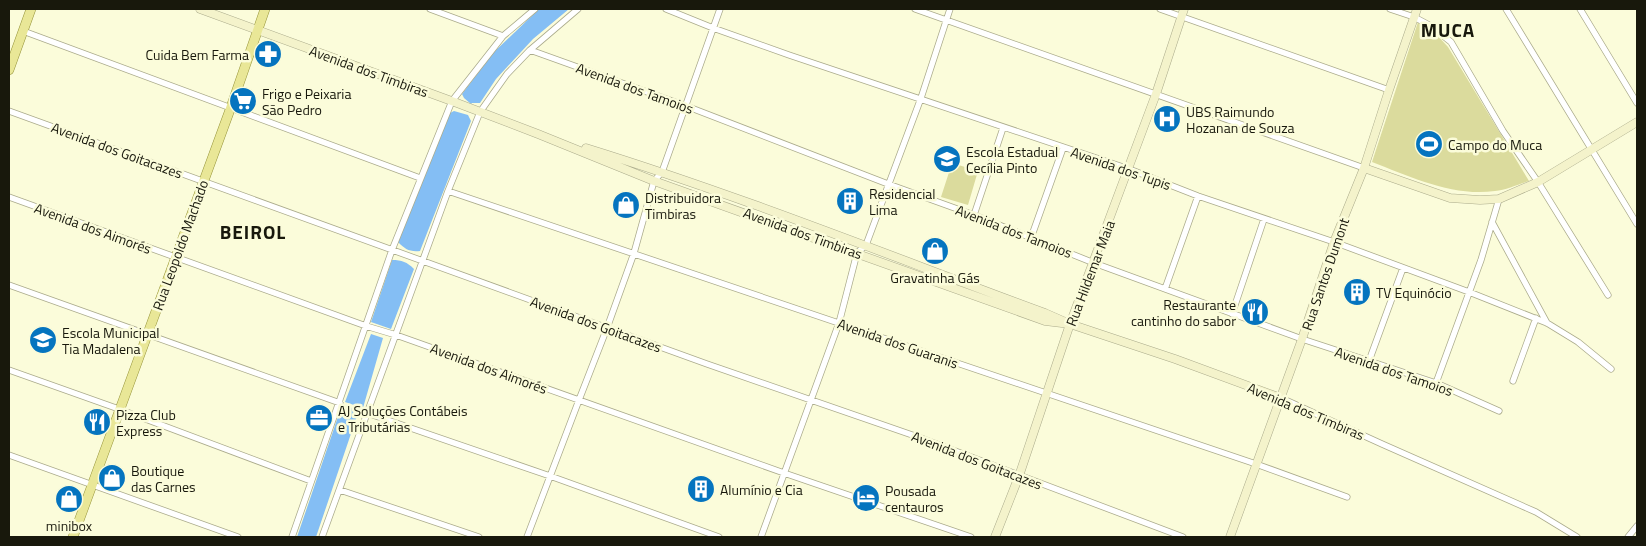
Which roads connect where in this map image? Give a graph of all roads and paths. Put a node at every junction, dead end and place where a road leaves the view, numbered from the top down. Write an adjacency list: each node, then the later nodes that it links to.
1 (31, 9): 21 (main road)
2 (200, 9): 20 (street, Avenida dos Timbiras)
3 (265, 9): 20 (main road, Rua Leopoldo Machado)
4 (430, 9): 22 (street)
5 (535, 9): 22 (street)
6 (578, 9): 23 (street)
7 (666, 9): 19 (street, Avenida dos Tupis)
8 (720, 9): 19 (street)
9 (915, 9): 18 (street)
10 (950, 9): 18 (street)
11 (1160, 9): 16 (street)
12 (1390, 9): 17 (street)
13 (1417, 9): 17 (street, Rua Santos Dumont)
14 (1506, 9): 39 (street)
15 (1580, 9): 30 (street)
16 (1183, 12): 26 (street); 27 (street, Rua Hildemar Maia)
17 (1414, 17): 26 (street, Rua Santos Dumont); 46 (street)
18 (946, 19): 27 (street); 28 (street)
19 (713, 28): 28 (street, Avenida dos Tupis); 31 (street)
20 (257, 30): 29 (street, Avenida dos Timbiras); 32 (main road, Rua Leopoldo Machado)
21 (23, 31): 24 (main road); 32 (street)
22 (503, 36): 29 (street)
23 (530, 50): 31 (street, Avenida dos Tamoios); 34 (street)
24 (12, 51): 25 (main road)
25 (9, 70)
26 (1389, 90): 40 (street, Rua Santos Dumont)
27 (1156, 94): 40 (street); 41 (street, Rua Hildemar Maia)
28 (921, 98): 36 (street, Avenida dos Tupis); 47 (street)
29 (454, 102): 34 (street, Avenida dos Timbiras); 43 (street)
30 (1637, 103)
31 (686, 106): 42 (street); 47 (street, Avenida dos Tamoios)
32 (231, 107): 43 (street); 45 (main road, Rua Leopoldo Machado)
33 (9, 111): 45 (street, Avenida dos Goitacazes)
34 (478, 111): 37 (street, Avenida dos Timbiras); 48 (street)
35 (1637, 122): 39 (street)
36 (1003, 128): 38 (street, Avenida dos Tupis); 52 (street)
37 (538, 134): 42 (street, Avenida dos Timbiras); 44 (street, Avenida dos Timbiras)
38 (1063, 148): 41 (street, Avenida dos Tupis); 56 (street)
39 (1593, 150): 46 (street); 55 (street)
40 (1364, 168): 51 (street); 57 (street, Rua Santos Dumont)
41 (1129, 169): 49 (street, Avenida dos Tupis); 64 (street, Rua Hildemar Maia)
42 (662, 172): 44 (street); 58 (street, Avenida dos Timbiras)
43 (420, 178): 59 (street)
44 (654, 181): 60 (street); 61 (street, Avenida dos Timbiras)
45 (203, 182): 59 (street, Avenida dos Goitacazes); 62 (main road, Rua Leopoldo Machado)
46 (1538, 182): 51 (street); 69 (street)
47 (888, 184): 52 (street, Avenida dos Tamoios); 58 (street)
48 (448, 191): 60 (street, Avenida dos Guaranis); 63 (street)
49 (1198, 196): 53 (street, Avenida dos Tupis); 67 (street)
50 (9, 197): 62 (street, Avenida dos Aimorés)
51 (1499, 198): 54 (street)
52 (974, 215): 56 (street, Avenida dos Tamoios)
53 (1264, 218): 57 (street, Avenida dos Tupis); 70 (street)
54 (1492, 222): 68 (street); 73 (street)
55 (1637, 224)
56 (1031, 238): 64 (street, Avenida dos Tamoios)
57 (1334, 242): 65 (street, Avenida dos Tupis); 79 (street, Rua Santos Dumont)
58 (866, 245): 61 (street); 74 (street, Avenida dos Timbiras)
59 (394, 251): 63 (street, Avenida dos Goitacazes); 75 (street)
60 (634, 253): 72 (street, Avenida dos Guaranis); 76 (street)
61 (857, 253): 72 (street); 74 (street, Avenida dos Timbiras)
62 (176, 258): 75 (street, Avenida dos Aimorés); 78 (main road, Rua Leopoldo Machado)
63 (422, 261): 76 (street, Avenida dos Goitacazes); 77 (street)
64 (1094, 263): 67 (street, Avenida dos Tamoios); 74 (street, Rua Hildemar Maia)
65 (1403, 268): 68 (street, Avenida dos Tupis); 80 (street)
66 (9, 285): 78 (street)
67 (1165, 289): 70 (street, Avenida dos Tamoios)
68 (1469, 292): 71 (street, Avenida dos Tupis); 84 (street)
69 (1608, 296)
70 (1232, 314): 79 (street, Avenida dos Tamoios)
71 (1536, 318): 73 (street, Avenida dos Tupis); 83 (street)
72 (838, 323): 85 (street, Avenida dos Guaranis); 87 (street)
73 (1547, 323): 81 (street, Avenida dos Tupis)
74 (1070, 324): 85 (street, Rua Hildemar Maia); 86 (street, Avenida dos Timbiras)
75 (369, 327): 77 (street, Avenida dos Aimorés); 89 (street)
76 (608, 328): 87 (street, Avenida dos Goitacazes); 88 (street)
77 (395, 334): 88 (street, Avenida dos Aimorés); 92 (street)
78 (148, 336): 89 (street); 90 (main road, Rua Leopoldo Machado)
79 (1302, 339): 80 (street, Avenida dos Tamoios); 86 (street, Rua Santos Dumont)
80 (1369, 361): 84 (street, Avenida dos Tamoios)
81 (1611, 369)
82 (9, 370): 90 (street)
83 (1513, 381)
84 (1436, 383): 91 (street, Avenida dos Tamoios)
85 (1046, 394): 94 (street, Avenida dos Guaranis); 97 (street, Rua Hildemar Maia)
86 (1281, 398): 94 (street, Rua Santos Dumont); 115 (street, Avenida dos Timbiras)
87 (810, 399): 95 (street); 97 (street, Avenida dos Goitacazes)
88 (579, 400): 95 (street, Avenida dos Aimorés); 96 (street)
89 (340, 403): 98 (street)
90 (120, 410): 98 (street); 99 (main road, Rua Leopoldo Machado)
91 (1499, 411)
92 (367, 413): 96 (street); 100 (street)
93 (9, 455): 99 (street)
94 (1256, 464): 101 (street, Avenida dos Guaranis); 114 (street, Rua Santos Dumont)
95 (784, 474): 110 (street); 111 (street, Avenida dos Aimorés)
96 (550, 476): 108 (street); 109 (street)
97 (1019, 476): 112 (street, Rua Hildemar Maia); 113 (street, Avenida dos Goitacazes)
98 (312, 481): 105 (street)
99 (92, 485): 103 (main road, Rua Leopoldo Machado); 104 (street)
100 (340, 490): 106 (street); 107 (street)
101 (1348, 497)
102 (1637, 526): 116 (street)
103 (73, 537)
104 (238, 537)
105 (292, 537)
106 (322, 537)
107 (479, 537)
108 (528, 537)
109 (718, 537)
110 (761, 537)
111 (971, 537)
112 (995, 537)
113 (1183, 537)
114 (1230, 537)
115 (1578, 537)
116 (1628, 537)

